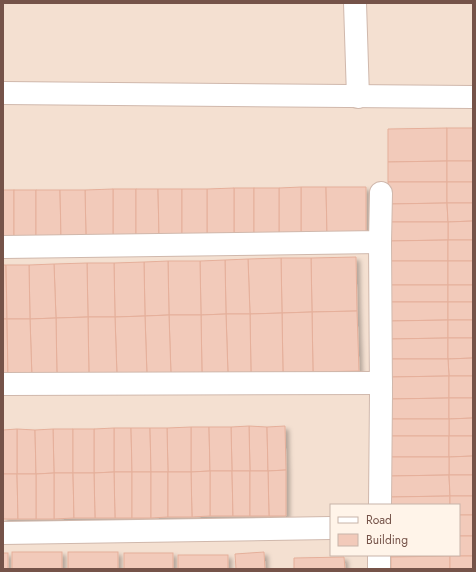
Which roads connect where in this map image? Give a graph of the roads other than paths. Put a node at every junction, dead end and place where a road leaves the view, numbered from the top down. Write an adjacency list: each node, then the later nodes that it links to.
1 (355, 3): 3 (street)
2 (3, 93): 3 (street)
3 (358, 97): 4 (street)
4 (473, 97)
5 (381, 193): 6 (street)
6 (380, 242): 7 (street); 8 (street)
7 (3, 247)
8 (381, 383): 9 (street); 10 (street)
9 (3, 384)
10 (380, 504)
11 (330, 528): 12 (street)
12 (3, 533)
13 (379, 556): 14 (street)
14 (379, 569)

